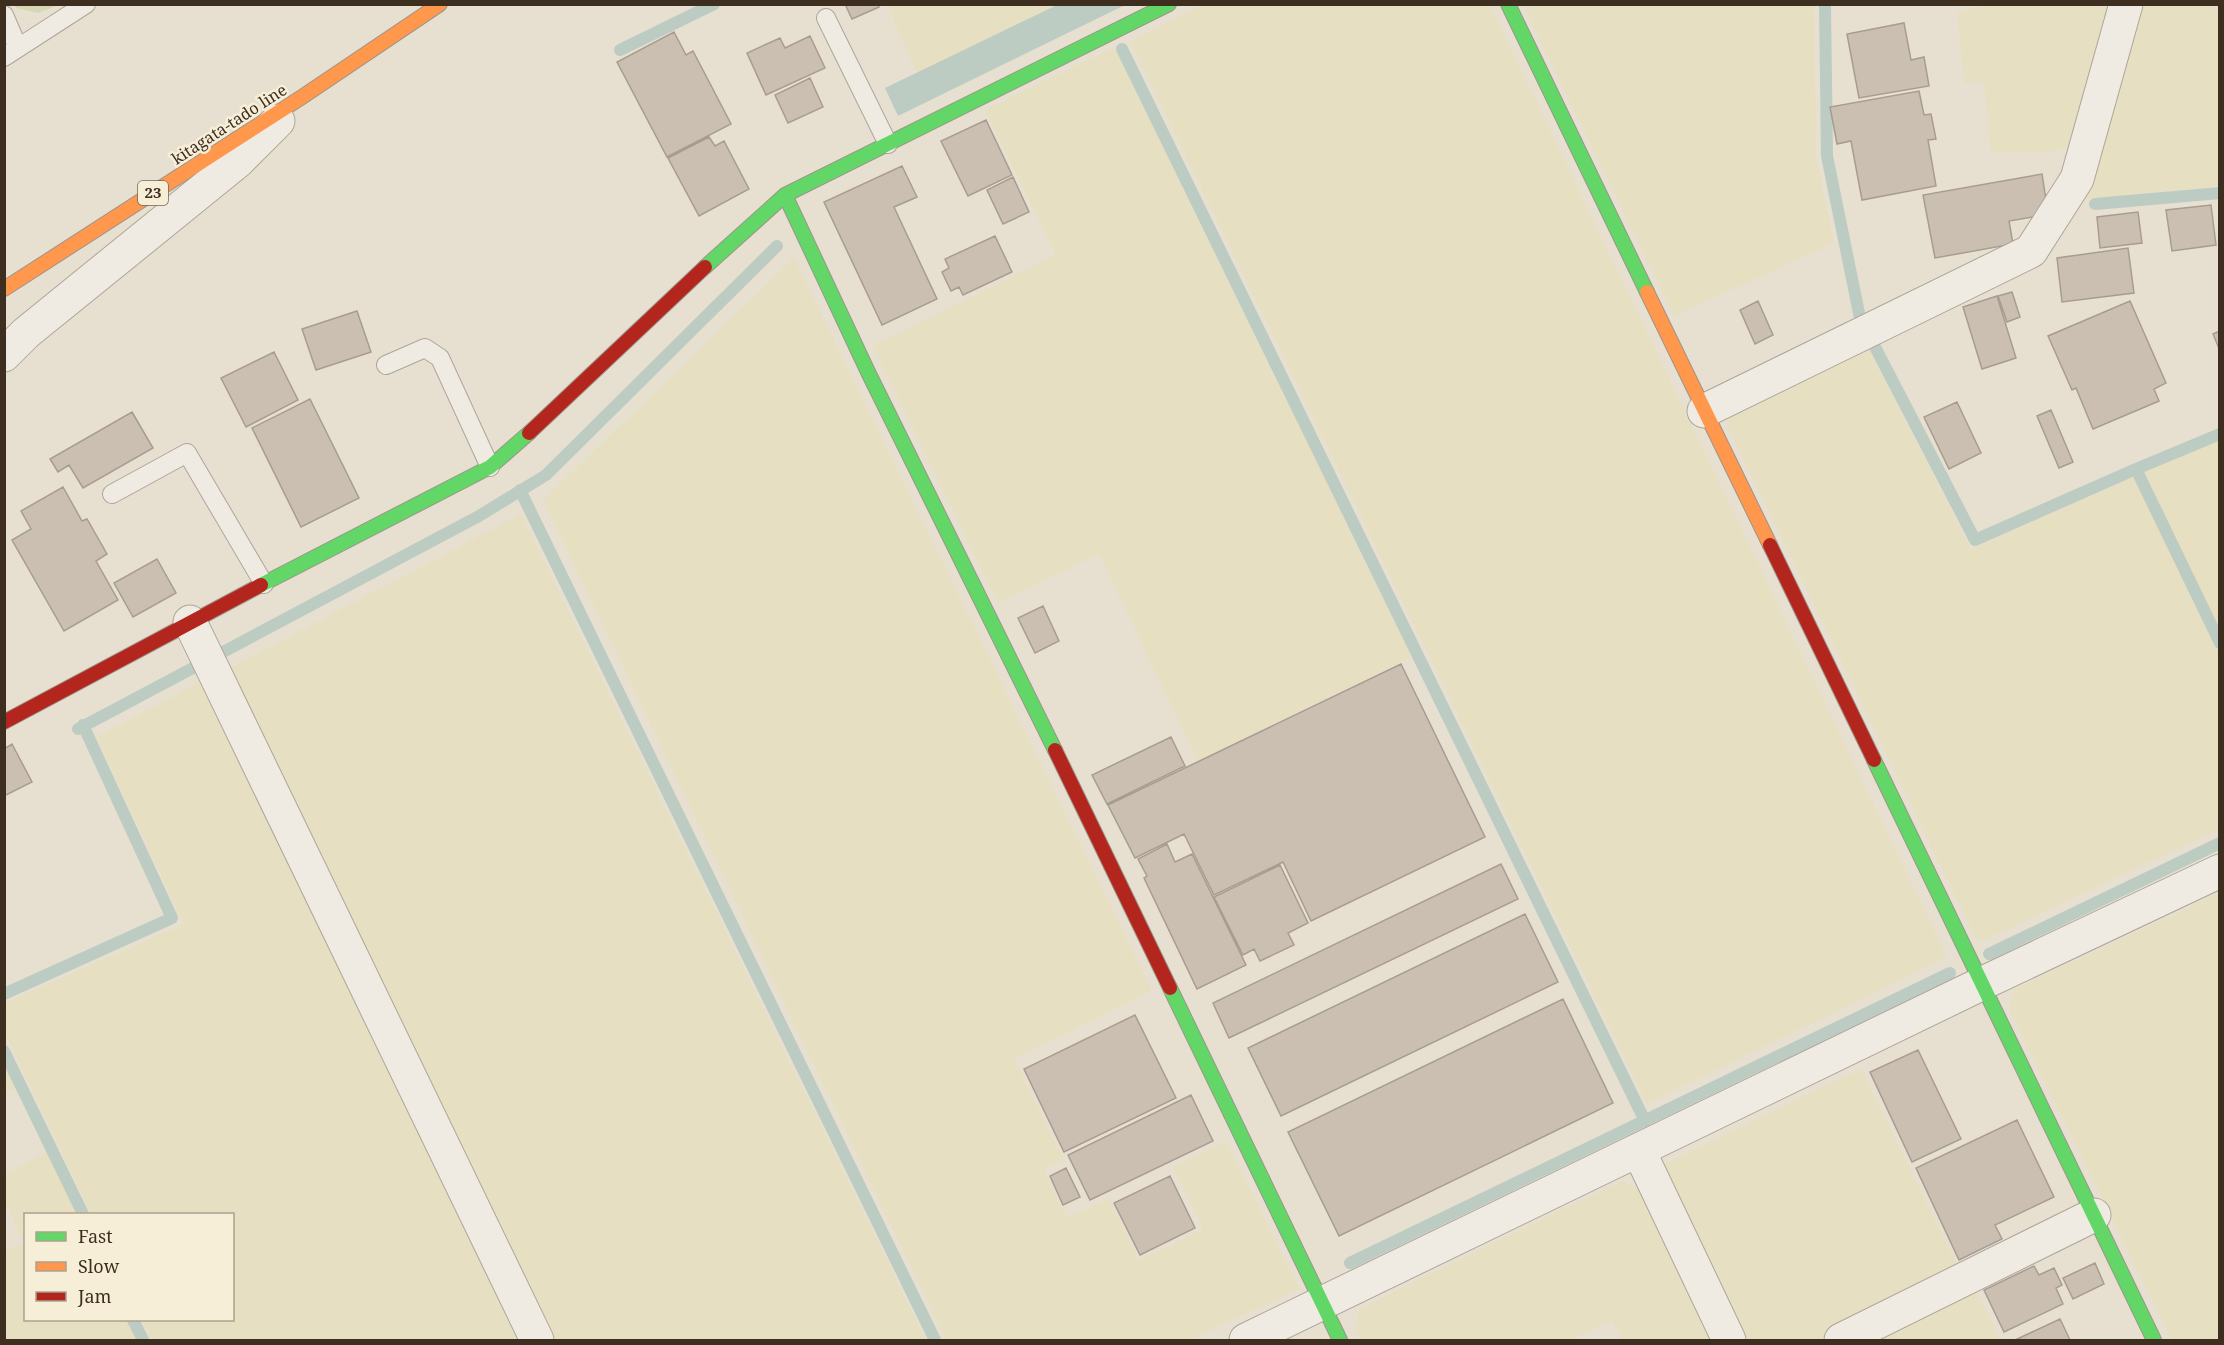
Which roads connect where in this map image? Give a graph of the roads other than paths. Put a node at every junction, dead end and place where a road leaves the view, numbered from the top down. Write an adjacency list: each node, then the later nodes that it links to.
1 (86, 4): 8 (lane)
2 (440, 4): 9 (street, kitagata-tado line / 23)
3 (1169, 4): 10 (street)
4 (1508, 4): 15 (street)
5 (2126, 4): 15 (street)
6 (4, 15): 8 (lane)
7 (826, 18): 10 (lane)
8 (11, 52)
9 (302, 97): 12 (street, kitagata-tado line / 23); 13 (street)
10 (888, 144): 11 (street)
11 (785, 195): 16 (street); 25 (street)
12 (4, 289)
13 (4, 356)
14 (386, 365): 16 (lane)
15 (1704, 411): 22 (street)
16 (490, 467): 18 (street)
17 (112, 494): 18 (lane)
18 (264, 584): 19 (street)
19 (195, 631): 20 (street); 26 (street)
20 (4, 722)
21 (2220, 871): 22 (street)
22 (1983, 982): 23 (street); 24 (street)
23 (1639, 1151): 25 (street); 29 (street)
24 (2094, 1215): 30 (street); 31 (street)
25 (1322, 1303): 27 (street); 28 (street)
26 (537, 1341)
27 (1246, 1341)
28 (1340, 1341)
29 (1729, 1341)
30 (1841, 1341)
31 (2154, 1341)

